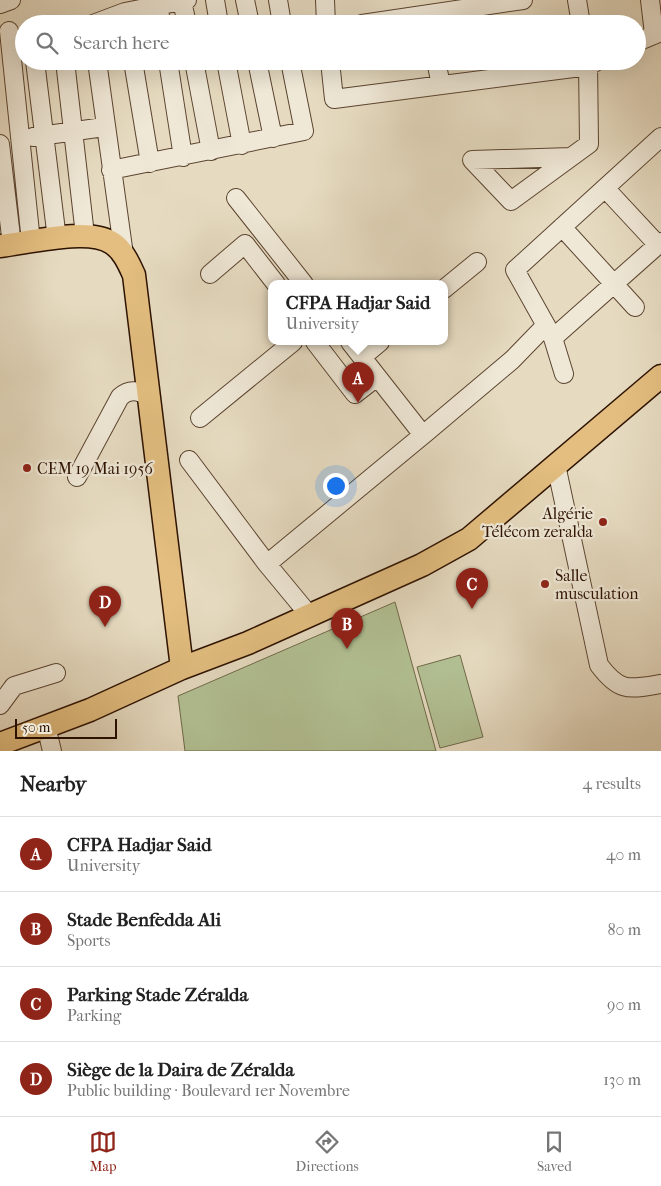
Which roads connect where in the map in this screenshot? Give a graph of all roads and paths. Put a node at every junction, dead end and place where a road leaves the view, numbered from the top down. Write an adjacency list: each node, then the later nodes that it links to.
1 (11, 0): 11 (street)
2 (185, 0): 10 (street); 14 (street)
3 (215, 0): 15 (street)
4 (245, 0): 16 (street)
5 (278, 0): 17 (street)
6 (325, 0): 18 (street)
7 (523, 0): 12 (street)
8 (577, 0): 19 (street)
9 (650, 0): 21 (street)
10 (158, 3): 13 (street)
11 (0, 4)
12 (427, 13)
13 (132, 15)
14 (186, 15)
15 (218, 15)
16 (248, 15)
17 (280, 15)
18 (326, 15)
19 (580, 15)
20 (11, 31): 42 (street)
21 (658, 33): 22 (street)
22 (646, 38)
23 (36, 70): 39 (street)
24 (66, 70): 38 (street)
25 (97, 70): 37 (street)
26 (134, 70): 48 (street)
27 (169, 70): 46 (street)
28 (196, 70): 45 (street)
29 (228, 70): 44 (street)
30 (259, 70): 41 (street)
31 (292, 70): 41 (street)
32 (331, 70): 36 (street)
33 (438, 70): 36 (street)
34 (543, 70): 36 (street)
35 (591, 70): 47 (street)
36 (441, 85)
37 (104, 127): 38 (street); 49 (street)
38 (73, 132): 39 (street); 53 (street)
39 (44, 135): 42 (street); 54 (street)
40 (661, 137): 50 (street)
41 (273, 138): 44 (street)
42 (20, 140): 56 (street)
43 (0, 144): 56 (street)
44 (242, 144): 45 (street)
45 (211, 151): 46 (street)
46 (183, 157): 48 (street)
47 (571, 157): 47 (street)
48 (150, 163): 49 (street)
49 (111, 170): 57 (street)
50 (605, 188): 52 (street); 55 (street)
51 (236, 198): 61 (street)
52 (562, 227): 62 (street); 65 (street)
53 (85, 235): 54 (main road); 57 (main road)
54 (57, 239): 56 (main road)
55 (659, 243): 62 (street)
56 (14, 244)
57 (124, 255): 74 (main road)
58 (477, 262): 63 (street)
59 (210, 274): 60 (street)
60 (273, 280)
61 (295, 280)
62 (614, 285): 64 (street); 65 (street)
63 (448, 286)
64 (635, 307)
65 (550, 332): 71 (street); 76 (street)
66 (288, 345): 75 (street)
67 (317, 345): 73 (street)
68 (352, 345): 70 (street)
69 (376, 345): 70 (street)
70 (362, 357): 73 (street)
71 (564, 374)
72 (661, 376): 78 (main road)
73 (377, 377): 76 (street)
74 (149, 396): 79 (street); 82 (main road)
75 (200, 418)
76 (423, 435): 80 (street)
77 (189, 460): 80 (street)
78 (556, 464): 81 (main road); 84 (street)
79 (77, 477)
80 (267, 564): 81 (street)
81 (310, 616): 82 (main road)
82 (182, 668): 86 (main road)
83 (56, 673): 85 (street)
84 (661, 684)
85 (0, 705)
86 (46, 726): 87 (main road); 88 (street)
87 (0, 744)
88 (52, 751)

